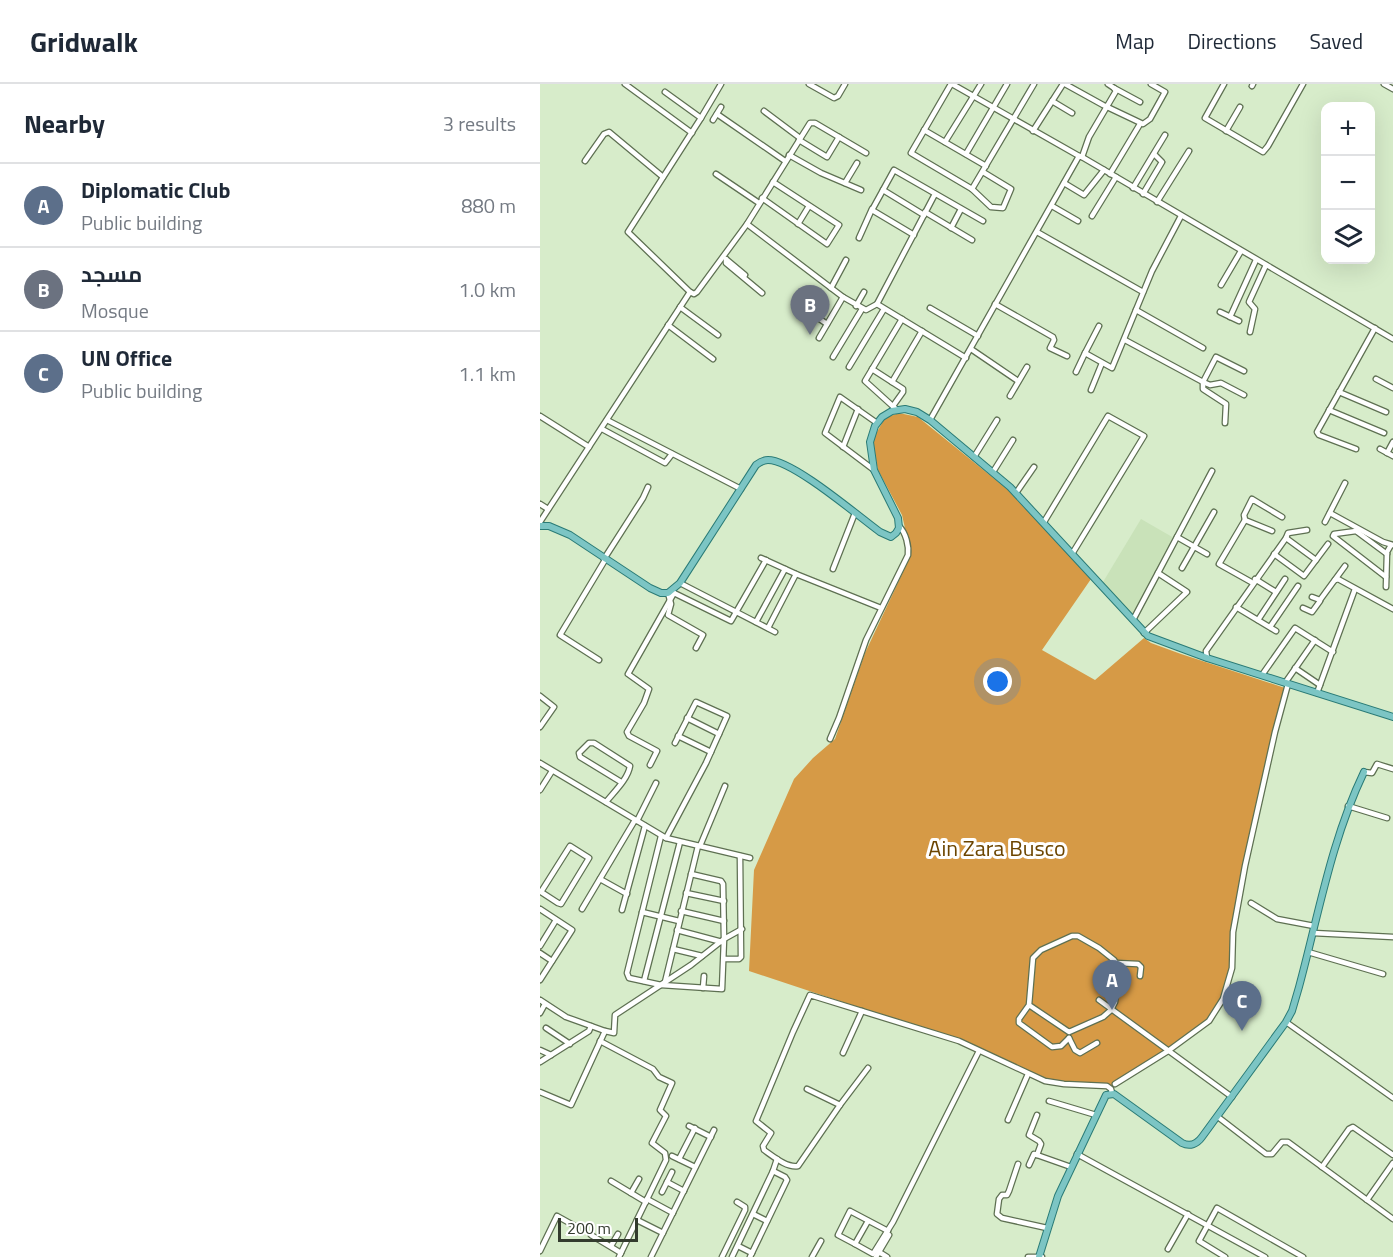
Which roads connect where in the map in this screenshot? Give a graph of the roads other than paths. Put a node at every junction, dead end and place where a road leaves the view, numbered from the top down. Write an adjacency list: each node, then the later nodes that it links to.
1 (625, 84): 35 (street)
2 (721, 84): 28 (street)
3 (809, 84): 4 (street)
4 (845, 84)
5 (952, 84): 18 (street); 32 (street)
6 (981, 84): 18 (street)
7 (1007, 84): 24 (street)
8 (1034, 84): 29 (street)
9 (1064, 84): 19 (street); 22 (street)
10 (1108, 84): 15 (street)
11 (1152, 84): 31 (street)
12 (1224, 84): 34 (street)
13 (1304, 84): 34 (street)
14 (1384, 84): 16 (street)
15 (1114, 88): 20 (street); 22 (street)
16 (1393, 89)
17 (665, 92): 28 (street)
18 (973, 96): 24 (street); 39 (street)
19 (1052, 101): 26 (street); 33 (street)
20 (1140, 102)
21 (721, 107): 27 (street)
22 (1107, 107): 31 (street); 45 (street)
23 (1240, 107): 34 (street)
24 (993, 108): 29 (street); 42 (street)
25 (764, 111): 38 (street)
26 (1071, 113)
27 (717, 114): 30 (street); 47 (street)
28 (701, 118): 35 (street)
29 (1012, 119): 33 (street); 49 (street)
30 (712, 120)
31 (1140, 124): 52 (street)
32 (924, 130): 39 (street); 59 (street)
33 (1034, 131): 45 (street)
34 (1226, 131)
35 (692, 133): 53 (street)
36 (1166, 135): 43 (street)
37 (839, 137): 38 (street); 38 (street); 41 (street)
38 (799, 139): 44 (street)
39 (945, 142): 42 (street)
40 (1189, 151): 65 (street)
41 (866, 153)
42 (966, 154): 49 (street)
43 (1154, 154): 58 (street); 63 (street)
44 (789, 155): 47 (street); 56 (street)
45 (1080, 156): 50 (street); 57 (street)
46 (585, 161): 53 (street)
47 (785, 161): 55 (street)
48 (857, 163): 56 (street)
49 (984, 169): 59 (street); 59 (street)
50 (1104, 170): 52 (street); 57 (street)
51 (716, 174): 64 (street)
52 (1110, 174): 54 (street)
53 (663, 177): 92 (street)
54 (1116, 177): 58 (street); 71 (street)
55 (772, 182): 64 (street); 66 (street)
56 (844, 183): 60 (street)
57 (1064, 183): 67 (street)
58 (1133, 188): 63 (street)
59 (972, 189)
60 (861, 190)
61 (883, 190): 62 (street); 68 (street); 70 (street)
62 (935, 194): 69 (street); 70 (street)
63 (1143, 194): 65 (street)
64 (761, 200): 75 (street); 76 (street)
65 (1157, 202): 72 (street)
66 (809, 206): 76 (street); 76 (street)
67 (1052, 206): 74 (street); 78 (street)
68 (872, 209): 79 (street); 81 (street)
69 (961, 209): 73 (street); 77 (street)
70 (925, 214): 77 (street); 79 (street)
71 (1092, 216)
72 (1181, 216): 83 (street); 94 (street)
73 (983, 221)
74 (1077, 221)
75 (747, 224): 85 (street); 91 (street)
76 (798, 224)
77 (951, 228): 82 (street)
78 (1037, 232): 94 (street); 98 (street)
79 (914, 235): 97 (street)
80 (1232, 237): 83 (street)
81 (859, 238)
82 (972, 240)
83 (1228, 244): 84 (street)
84 (1241, 251): 87 (street); 90 (street)
85 (724, 258): 89 (street); 92 (street); 95 (street)
86 (846, 260): 91 (street)
87 (1256, 260): 88 (street); 107 (street)
88 (1266, 265): 113 (street); 115 (street)
89 (746, 275)
90 (1221, 285)
91 (831, 288): 96 (street)
92 (690, 292): 100 (street)
93 (864, 292): 99 (street)
94 (1143, 292): 104 (street)
95 (762, 293)
96 (843, 297): 99 (street); 110 (street)
97 (877, 304): 102 (street); 103 (street)
98 (995, 304): 117 (street); 124 (street)
99 (856, 306): 102 (street)
100 (680, 307): 111 (street); 116 (street)
101 (930, 308): 117 (street)
102 (862, 309): 125 (street)
103 (884, 309): 108 (street); 129 (street)
104 (1136, 310): 120 (street); 121 (street)
105 (808, 311): 110 (street)
106 (1220, 312): 107 (street)
107 (1230, 317): 109 (street)
108 (902, 319): 114 (street); 131 (street)
109 (1239, 321)
110 (827, 324): 118 (street)
111 (668, 325): 127 (street); 148 (street)
112 (1099, 326): 123 (street)
113 (1375, 328): 119 (street); 140 (street)
114 (922, 331): 126 (street); 136 (street)
115 (1250, 332)
116 (718, 335)
117 (978, 336): 122 (street)
118 (819, 338)
119 (1393, 339)
120 (1125, 340): 128 (street); 137 (street)
121 (1203, 348)
122 (971, 349): 126 (street); 135 (street)
123 (1085, 353): 128 (street); 133 (street)
124 (1067, 356)
125 (833, 357)
126 (966, 358): 149 (street)
127 (713, 359)
128 (1102, 363): 139 (street)
129 (849, 367)
130 (1027, 367): 135 (street)
131 (872, 369): 136 (street); 143 (street)
132 (1244, 371): 137 (street)
133 (1076, 372)
134 (1376, 379): 138 (street)
135 (1018, 381): 142 (street)
136 (892, 382): 143 (street)
137 (1203, 382): 141 (street); 152 (street)
138 (1393, 388)
139 (1091, 390)
140 (1339, 392): 145 (street); 146 (street)
141 (1244, 395)
142 (1010, 396)
143 (895, 408): 149 (main road); 151 (main road)
144 (858, 409): 151 (street); 158 (street); 158 (street)
145 (1329, 410): 154 (street); 159 (street)
146 (1386, 412)
147 (540, 416): 157 (street)
148 (607, 420): 153 (street); 162 (street)
149 (930, 420): 164 (main road)
150 (997, 420): 164 (street)
151 (877, 423): 166 (main road)
152 (1225, 423)
153 (602, 429): 157 (street); 162 (street)
154 (1384, 433)
155 (1013, 440): 168 (street)
156 (1393, 442): 161 (street)
157 (589, 447): 175 (street)
158 (843, 447): 166 (street)
159 (1356, 449)
160 (1380, 449): 161 (street)
161 (1387, 453): 163 (street)
162 (672, 454): 171 (street)
163 (1393, 456)
164 (974, 457): 168 (main road)
165 (1034, 467): 172 (street)
166 (874, 470): 184 (main road)
167 (1212, 471): 187 (street)
168 (993, 472): 172 (main road)
169 (1345, 483): 178 (street)
170 (648, 487): 196 (street)
171 (741, 489): 177 (main road); 208 (main road)
172 (1016, 493): 181 (main road)
173 (540, 504): 175 (street)
174 (540, 509): 175 (street)
175 (547, 511): 183 (street)
176 (1214, 512): 191 (street)
177 (855, 513): 184 (main road); 201 (street)
178 (1330, 513): 182 (street); 190 (street)
179 (1282, 517): 180 (street)
180 (1245, 520): 186 (street); 207 (street)
181 (1044, 522): 192 (main road); 192 (street)
182 (1325, 522)
183 (540, 524): 196 (main road)
184 (899, 526): 218 (street)
185 (1307, 530): 188 (street)
186 (1272, 531)
187 (1177, 537): 191 (street); 202 (street)
188 (1286, 538): 194 (street); 197 (street)
189 (1328, 544): 197 (street)
190 (1392, 545): 195 (street)
191 (1194, 547): 193 (street); 199 (street)
192 (1072, 554): 223 (main road)
193 (1207, 554)
194 (1274, 554): 197 (street); 207 (street)
195 (1387, 554): 204 (street); 204 (street)
196 (605, 560): 213 (main road); 234 (street)
197 (1316, 561)
198 (1344, 566): 206 (street)
199 (1182, 568)
200 (785, 569): 203 (street); 221 (street); 224 (street)
201 (833, 569)
202 (1158, 573): 223 (street); 229 (street)
203 (796, 574): 218 (street); 226 (street)
204 (1386, 577): 210 (street)
205 (1285, 579): 212 (street)
206 (1335, 580): 211 (street); 216 (street)
207 (1254, 581): 212 (street); 217 (street)
208 (680, 583): 213 (main road); 221 (street)
209 (1298, 586): 214 (street)
210 (1386, 587)
211 (1354, 589): 220 (street); 232 (street)
212 (1277, 590): 214 (street); 222 (street)
213 (671, 594): 221 (street); 231 (street); 250 (street)
214 (1291, 596): 225 (street)
215 (1312, 597): 216 (street)
216 (1320, 600): 219 (street)
217 (1236, 607): 222 (street); 233 (street)
218 (881, 608): 246 (street)
219 (1303, 608)
220 (1393, 609)
221 (738, 612): 224 (street)
222 (1258, 620): 225 (street)
223 (1133, 621): 229 (main road)
224 (756, 622): 226 (street)
225 (1270, 627): 227 (street)
226 (768, 628): 228 (street)
227 (1276, 631)
228 (775, 632)
229 (1144, 633): 233 (main road)
230 (1315, 640): 232 (street); 235 (street); 236 (street)
231 (696, 648)
232 (1333, 652): 238 (street)
233 (1207, 658): 236 (main road)
234 (599, 660)
235 (1296, 668): 237 (street); 238 (street)
236 (1262, 675): 237 (main road)
237 (1286, 683): 239 (main road); 321 (street)
238 (1320, 685): 239 (street)
239 (1317, 693): 241 (main road)
240 (540, 696): 243 (street)
241 (1393, 717)
242 (687, 718): 244 (street); 244 (street); 245 (street)
243 (540, 727)
244 (719, 734): 248 (street)
245 (678, 736): 247 (street); 248 (street)
246 (830, 739)
247 (675, 743)
248 (711, 752): 263 (street)
249 (540, 763): 252 (street)
250 (650, 765)
251 (1393, 769): 253 (street)
252 (552, 771): 257 (street); 258 (street)
253 (1364, 772): 259 (main road)
254 (621, 782): 254 (street); 258 (street)
255 (656, 783): 261 (street)
256 (725, 786): 265 (street)
257 (540, 790)
258 (606, 802): 261 (street)
259 (1348, 806): 260 (street); 285 (main road)
260 (1387, 818)
261 (636, 821): 262 (street); 269 (street)
262 (645, 826): 263 (street); 272 (street)
263 (663, 837): 264 (street); 279 (street)
264 (680, 842): 265 (street); 280 (street)
265 (699, 846): 266 (street); 268 (street)
266 (740, 856): 267 (street); 284 (street)
267 (750, 858)
268 (691, 874): 271 (street); 273 (street)
269 (600, 879): 272 (street); 275 (street)
270 (540, 892): 270 (street)
271 (686, 893): 273 (street); 278 (street)
272 (627, 894): 276 (street)
273 (724, 901): 283 (street)
274 (1251, 903): 285 (street)
275 (582, 909)
276 (622, 910)
277 (541, 911): 281 (street)
278 (681, 911): 282 (street); 283 (street)
279 (642, 912): 280 (street); 301 (street)
280 (661, 916): 282 (street); 301 (street)
281 (556, 920): 289 (street); 295 (street)
282 (679, 921): 286 (street)
283 (724, 921): 288 (street)
284 (742, 929): 288 (street); 294 (street)
285 (1314, 929): 287 (street); 291 (main road)
286 (677, 930): 288 (street); 290 (street)
287 (1393, 937)
288 (723, 940): 293 (street); 294 (street)
289 (540, 946)
290 (673, 949): 293 (street); 302 (street)
291 (1308, 952): 297 (street); 311 (main road)
292 (540, 953): 295 (street)
293 (702, 956): 302 (street)
294 (724, 958): 303 (street)
295 (552, 961): 300 (street)
296 (1116, 963): 299 (street); 307 (street); 308 (street)
297 (1383, 974)
298 (704, 976): 303 (street)
299 (1140, 976)
300 (540, 980)
301 (644, 981): 302 (street)
302 (663, 983): 303 (street); 314 (street)
303 (703, 988)
304 (540, 1000): 306 (street)
305 (1099, 1000): 308 (street)
306 (545, 1004): 310 (street); 312 (street)
307 (1029, 1005): 315 (street); 315 (street)
308 (1111, 1010): 315 (street); 321 (street)
309 (862, 1011): 320 (street); 322 (street); 348 (street)
310 (540, 1013)
311 (1286, 1022): 331 (main road); 332 (street)
312 (591, 1026): 314 (street); 318 (street)
313 (546, 1028): 318 (street)
314 (605, 1030): 316 (street)
315 (1069, 1035): 317 (street)
316 (600, 1041): 329 (street); 363 (street)
317 (1097, 1043)
318 (570, 1044): 323 (street)
319 (540, 1050): 323 (street)
320 (979, 1051): 326 (street); 375 (street)
321 (1168, 1051): 327 (street); 331 (street)
322 (843, 1053)
323 (551, 1055): 324 (street)
324 (540, 1062)
325 (868, 1068): 334 (street)
326 (1028, 1074): 330 (street); 338 (street)
327 (1115, 1083)
328 (807, 1089): 334 (street)
329 (540, 1092)
330 (1112, 1093): 335 (main road); 337 (main road)
331 (1232, 1097): 337 (main road)
332 (1393, 1098)
333 (1049, 1101): 335 (street)
334 (840, 1105): 348 (street)
335 (1096, 1114): 343 (main road)
336 (1037, 1115): 344 (street)
337 (1218, 1117): 354 (street)
338 (1008, 1120)
339 (689, 1126): 340 (street)
340 (695, 1128): 342 (street); 347 (street)
341 (714, 1130): 342 (street)
342 (711, 1137): 352 (street)
343 (1077, 1154): 353 (main road); 370 (street)
344 (1037, 1155): 351 (street); 353 (street)
345 (1393, 1155): 354 (street)
346 (672, 1156): 347 (street)
347 (679, 1159): 352 (street)
348 (777, 1159): 356 (street)
349 (1393, 1163): 364 (street)
350 (1018, 1164): 378 (street)
351 (1029, 1165)
352 (695, 1167): 360 (street)
353 (1071, 1167): 378 (main road)
354 (1322, 1167): 364 (street)
355 (672, 1172): 359 (street)
356 (773, 1172): 369 (street); 373 (street)
357 (639, 1179): 362 (street)
358 (611, 1181): 362 (street)
359 (667, 1182): 360 (street); 361 (street)
360 (684, 1191): 368 (street)
361 (662, 1192)
362 (631, 1194): 363 (street)
363 (646, 1200): 368 (street); 372 (street)
364 (1367, 1200): 371 (street)
365 (737, 1202): 394 (street)
366 (843, 1208): 367 (street)
367 (850, 1211): 374 (street); 384 (street)
368 (673, 1213): 380 (street)
369 (753, 1214): 373 (street); 386 (street)
370 (1188, 1214): 376 (street); 387 (street)
371 (1393, 1219)
372 (637, 1220): 380 (street); 389 (street)
373 (767, 1221): 390 (street)
374 (868, 1221): 379 (street); 384 (street)
375 (893, 1222): 379 (street); 391 (street)
376 (1207, 1225): 392 (street); 401 (street); 402 (street)
377 (575, 1226): 388 (street)
378 (1047, 1228): 399 (main road)
379 (888, 1231): 384 (street)
380 (663, 1233): 393 (street)
381 (618, 1234): 385 (street)
382 (591, 1235): 385 (street)
383 (821, 1241): 396 (street)
384 (855, 1244)
385 (611, 1246): 389 (street)
386 (738, 1246): 390 (street); 395 (street)
387 (1167, 1249)
388 (540, 1251)
389 (620, 1255)
390 (751, 1255)
391 (877, 1255): 397 (street)
392 (1216, 1255): 400 (street)
393 (651, 1257)
394 (722, 1257)
395 (732, 1257)
396 (812, 1257)
397 (887, 1257)
398 (1028, 1257): 399 (street)
399 (1040, 1257)
400 (1225, 1257)
401 (1264, 1257)
402 (1303, 1257)

